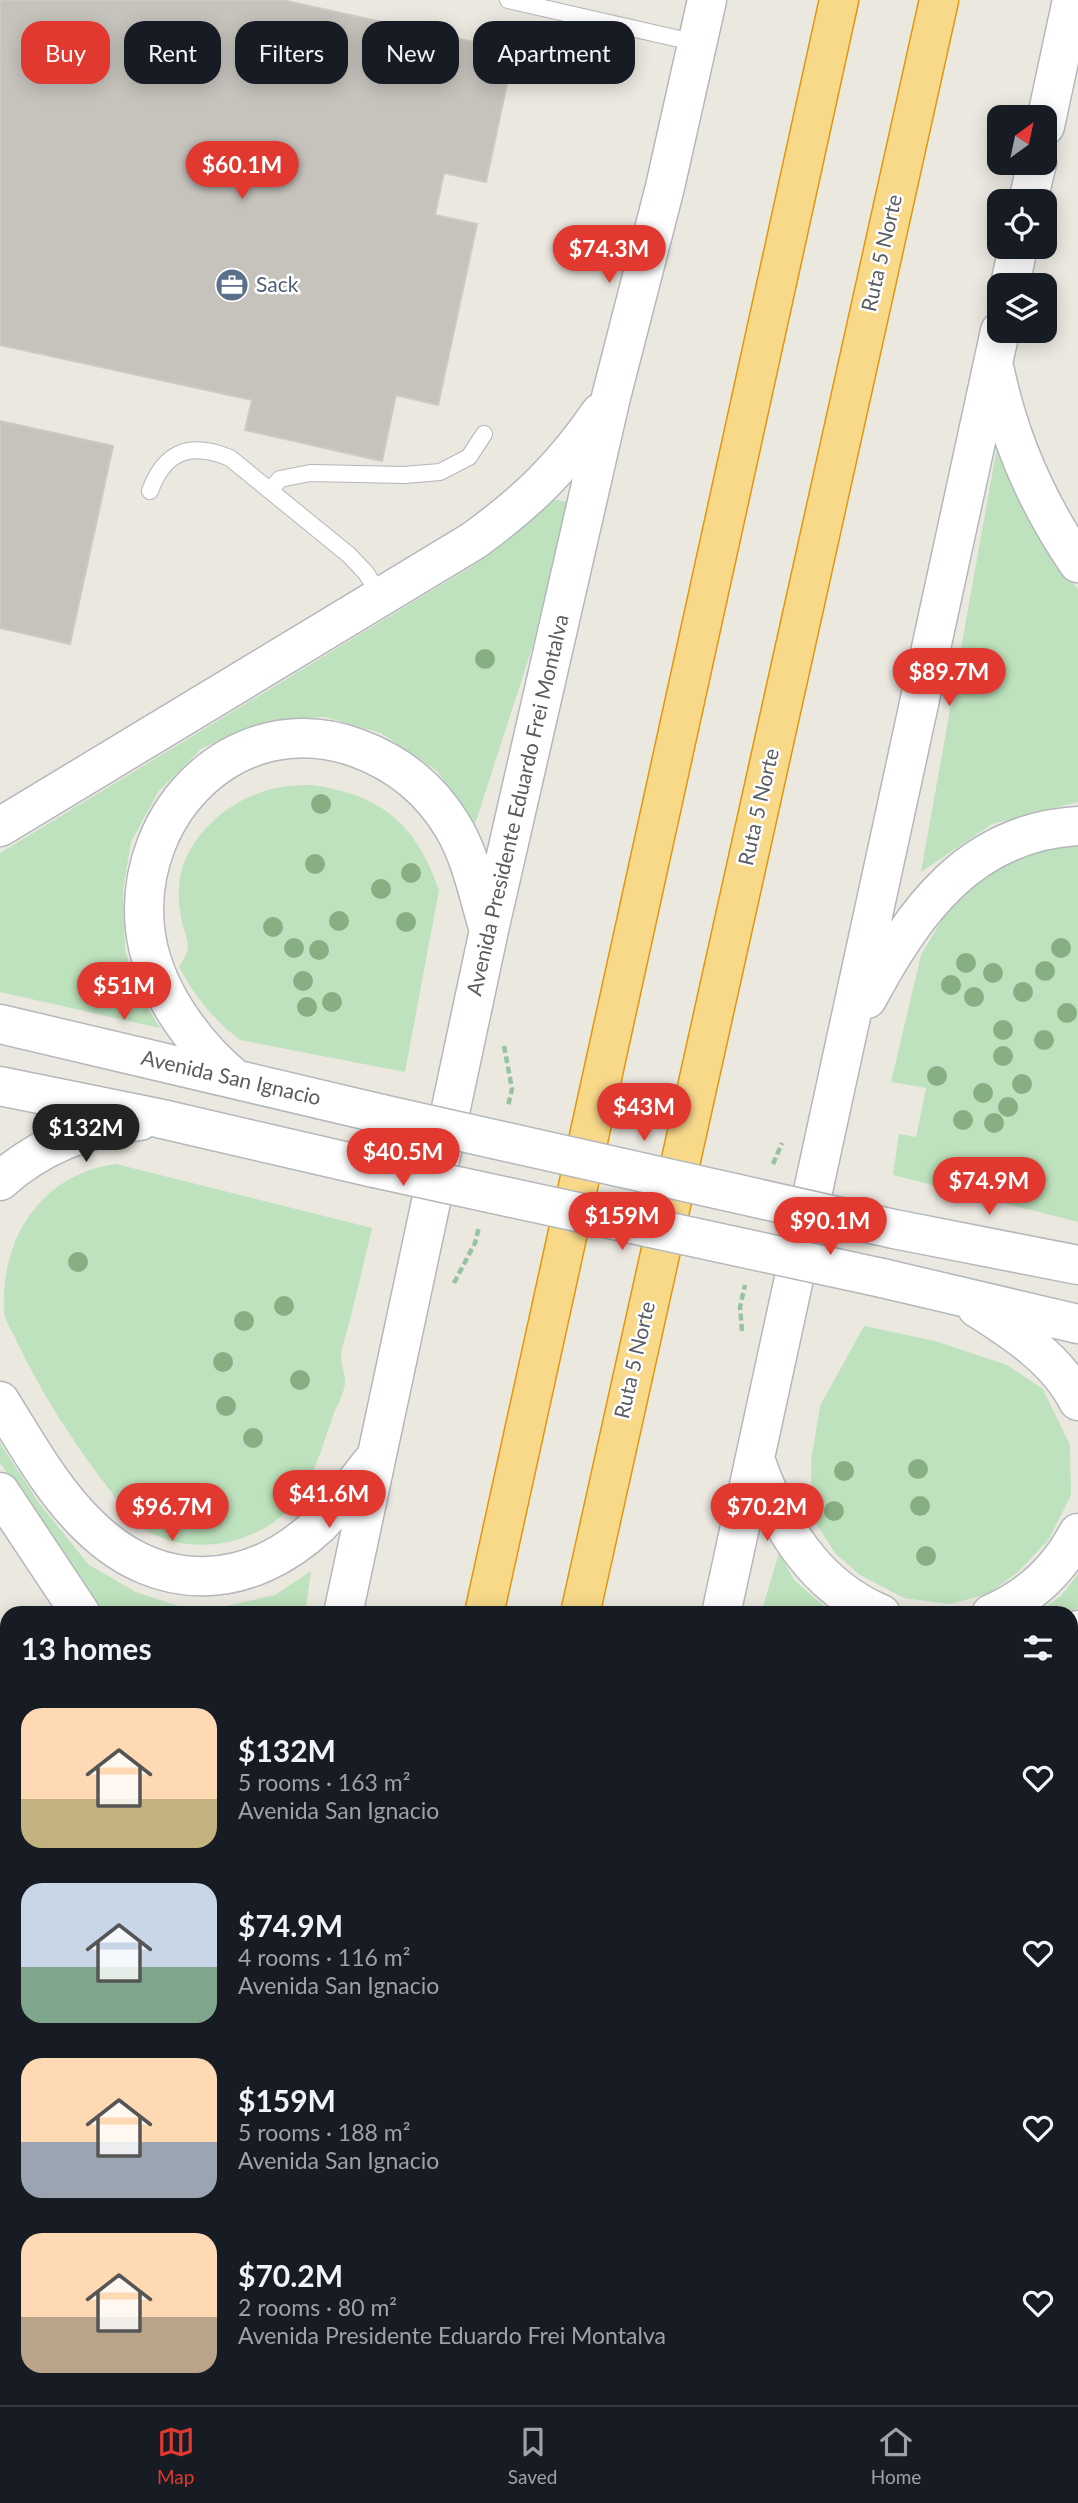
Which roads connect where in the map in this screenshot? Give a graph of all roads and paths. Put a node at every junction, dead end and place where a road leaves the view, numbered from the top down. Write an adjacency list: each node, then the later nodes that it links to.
1 (508, 0): 6 (lane)
2 (707, 0): 6 (main road, Avenida Presidente Eduardo Frei Montalva)
3 (939, 0): 40 (highway, Ruta 5 Norte)
4 (1072, 0): 7 (main road)
5 (838, 4): 39 (highway)
6 (698, 43): 9 (main road, Avenida Presidente Eduardo Frei Montalva)
7 (1050, 105)
8 (997, 346): 13 (main road); 20 (main road)
9 (611, 397): 14 (main road); 17 (main road, Avenida Presidente Eduardo Frei Montalva)
10 (484, 434): 11 (lane)
11 (270, 490): 12 (lane); 14 (lane)
12 (150, 491)
13 (1078, 563)
14 (381, 597): 16 (main road)
15 (1078, 826): 20 (main road)
16 (0, 827)
17 (489, 930): 21 (main road); 33 (main road, Avenida Presidente Eduardo Frei Montalva)
18 (0, 1024): 21 (main road, Avenida San Ignacio)
19 (503, 1040): 23 (path)
20 (846, 1042): 34 (main road)
21 (235, 1079): 27 (main road, Avenida San Ignacio, bridge)
22 (0, 1086): 24 (main road)
23 (506, 1115)
24 (158, 1118): 25 (main road); 29 (main road, bridge)
25 (0, 1181)
26 (481, 1217): 28 (path)
27 (1076, 1263)
28 (453, 1286)
29 (957, 1296): 30 (main road); 32 (main road)
30 (1078, 1325)
31 (0, 1401): 33 (main road)
32 (1078, 1401)
33 (374, 1459): 38 (main road, Avenida Presidente Eduardo Frei Montalva)
34 (755, 1459): 41 (main road); 42 (main road)
35 (0, 1492): 37 (main road)
36 (1078, 1533): 43 (main road)
37 (76, 1606)
38 (345, 1606)
39 (486, 1606)
40 (582, 1606)
41 (723, 1606)
42 (864, 1606)
43 (1008, 1606)

